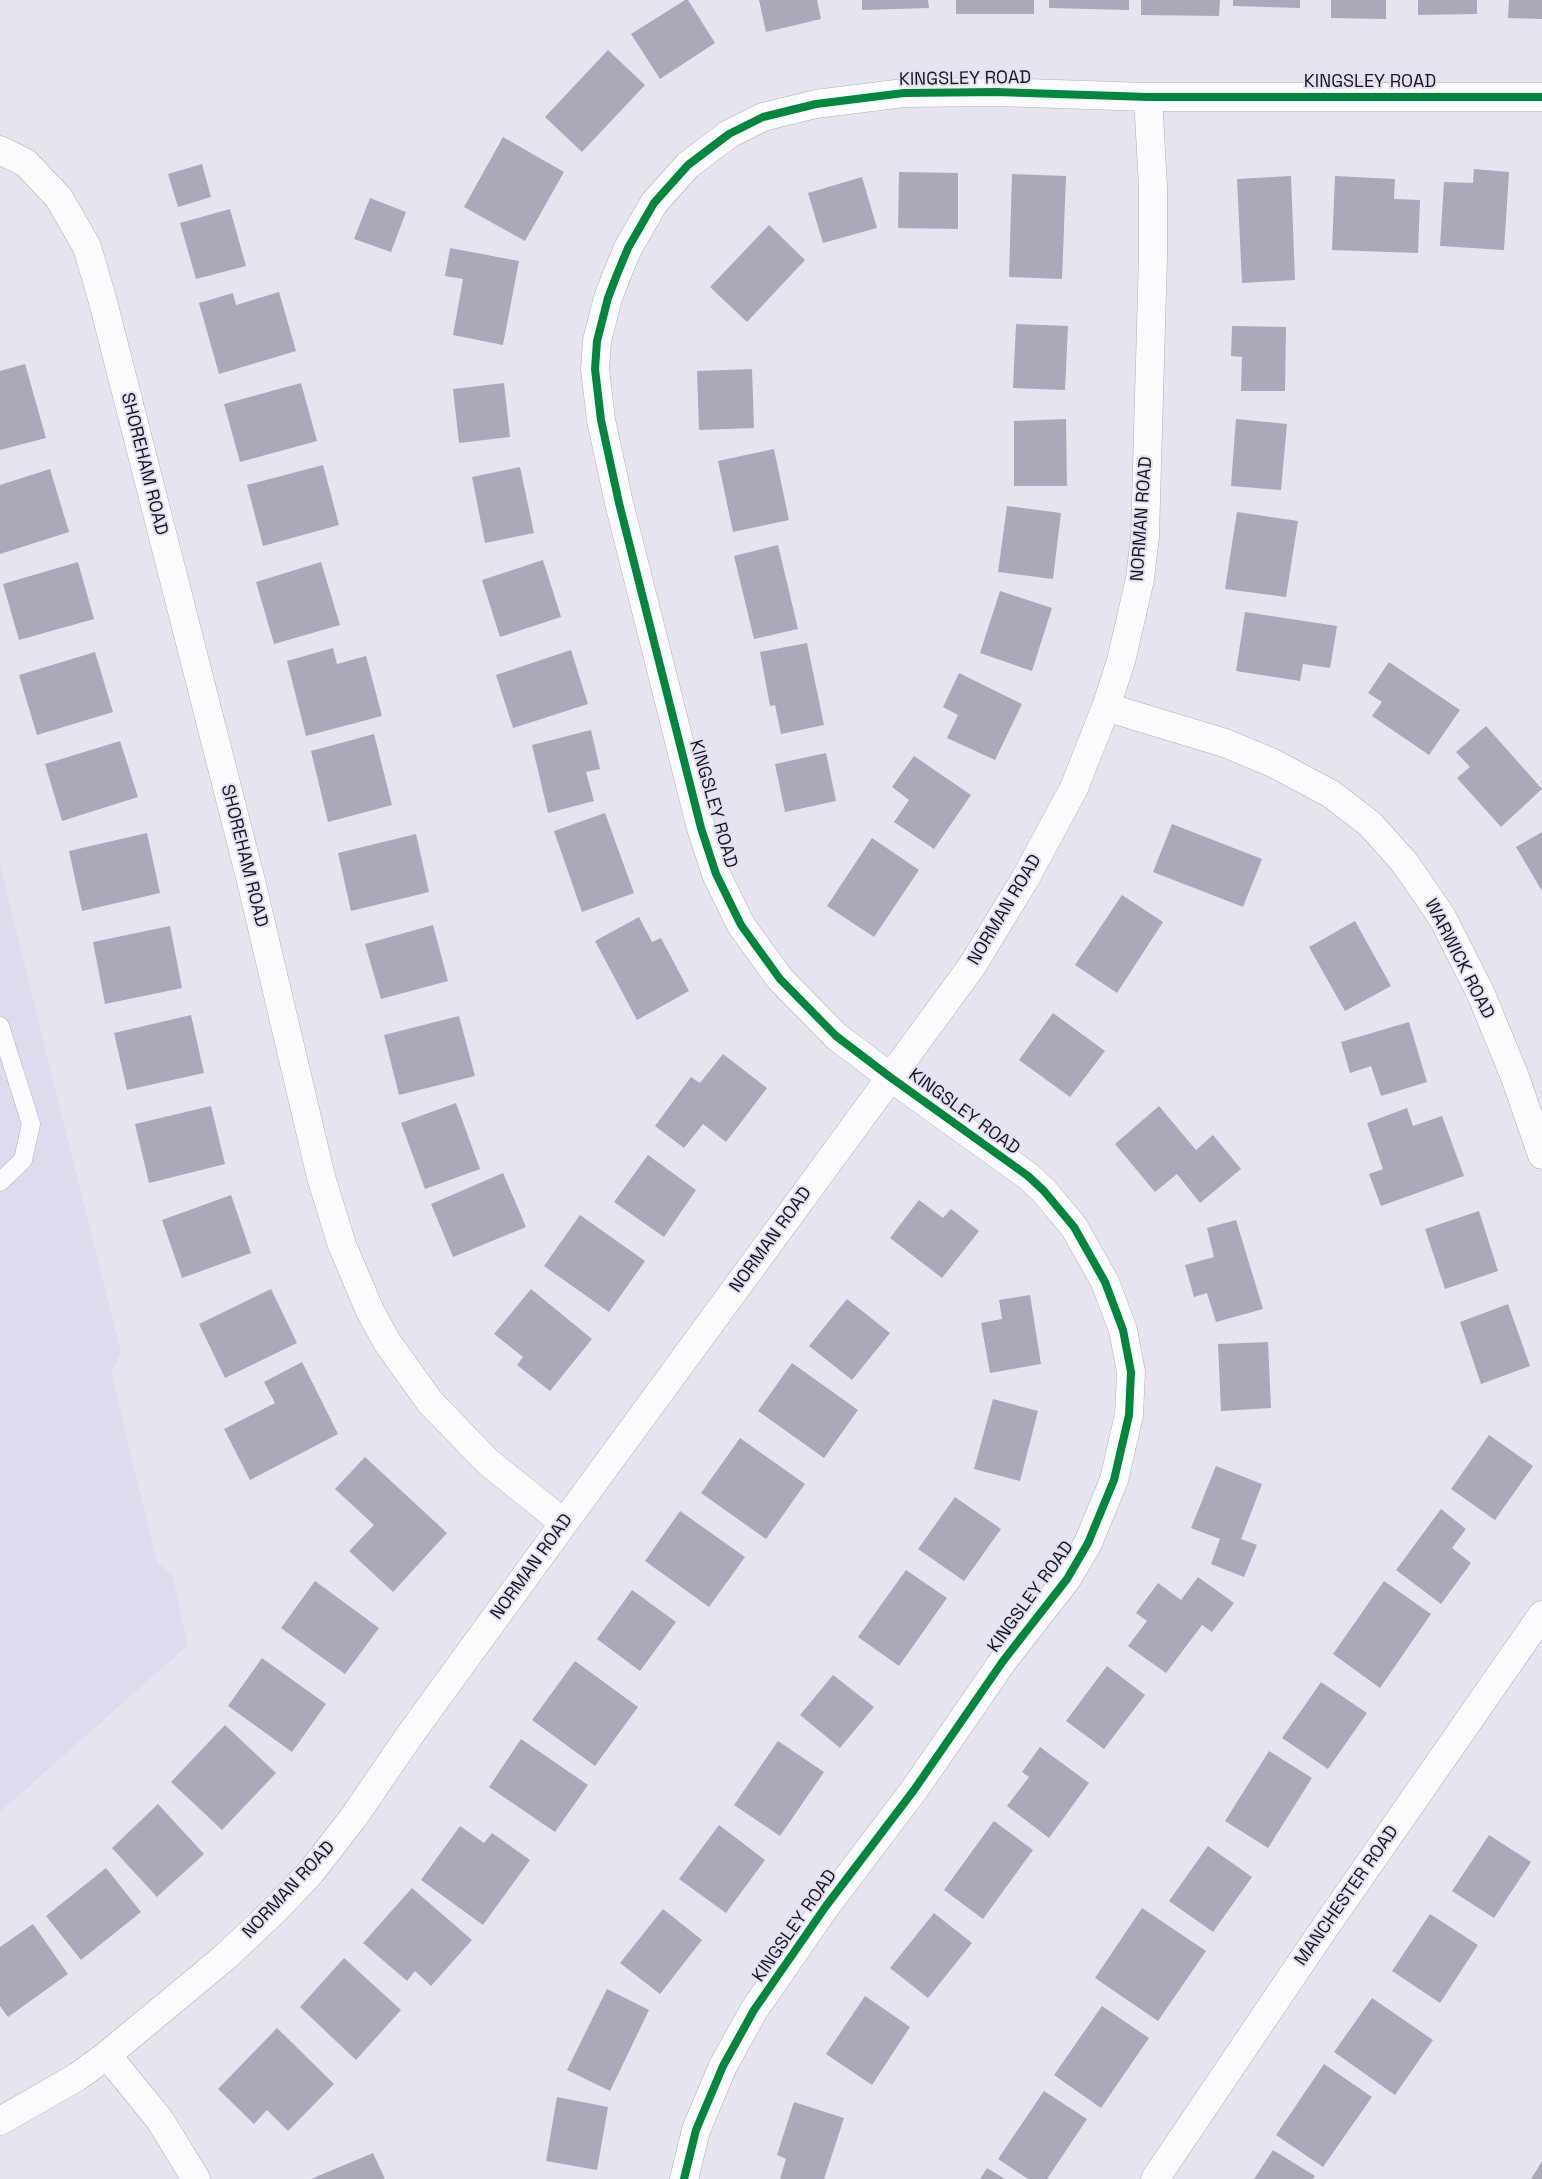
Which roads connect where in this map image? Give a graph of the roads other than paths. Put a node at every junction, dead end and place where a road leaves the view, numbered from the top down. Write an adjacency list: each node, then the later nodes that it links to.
1 (1148, 97): 2 (street, KINGSLEY ROAD); 4 (street, NORMAN ROAD); 6 (street, KINGSLEY ROAD)
2 (1542, 97)
3 (0, 150): 9 (street, SHOREHAM ROAD)
4 (1106, 707): 6 (street, NORMAN ROAD); 7 (street, WARWICK ROAD)
5 (0, 1026): 8 (lane)
6 (890, 1077): 9 (street, NORMAN ROAD); 14 (street, KINGSLEY ROAD)
7 (1542, 1155)
8 (0, 1182)
9 (564, 1522): 11 (street, NORMAN ROAD)
10 (1542, 1616): 15 (street, MANCHESTER ROAD)
11 (107, 2055): 12 (street, NORMAN ROAD); 13 (street)
12 (0, 2121)
13 (196, 2179)
14 (684, 2179)
15 (1155, 2179)

